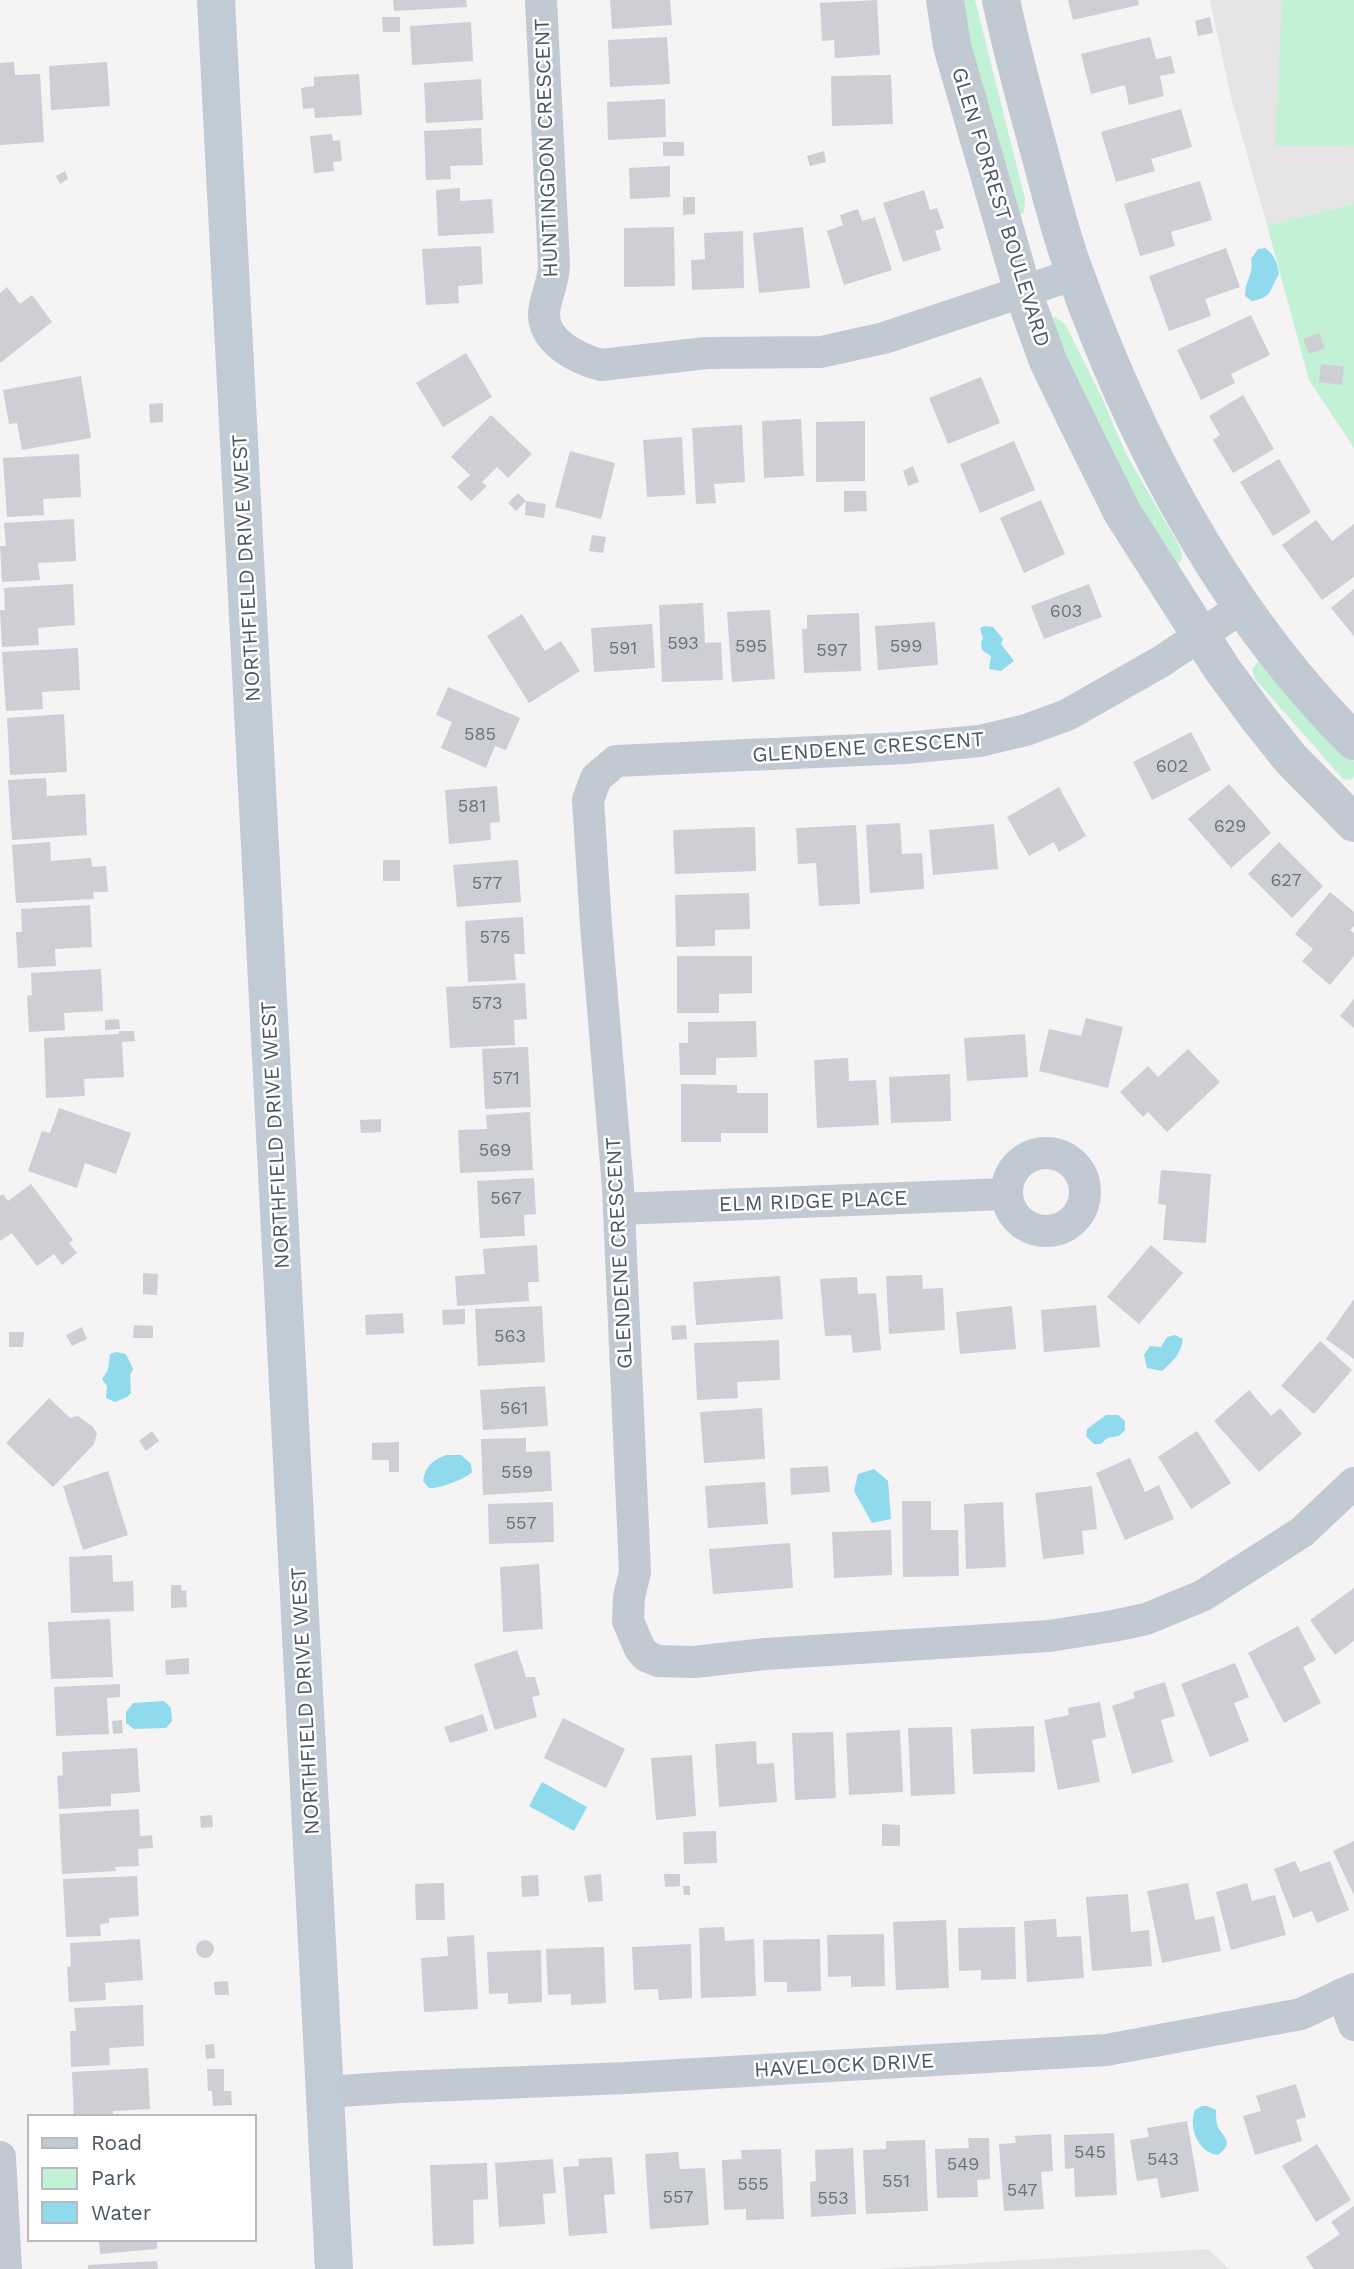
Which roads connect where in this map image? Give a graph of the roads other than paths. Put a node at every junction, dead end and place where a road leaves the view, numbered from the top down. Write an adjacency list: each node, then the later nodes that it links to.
1 (216, 0): 16 (main road, NORTHFIELD DRIVE WEST)
2 (541, 0): 6 (street, HUNTINGDON CRESCENT)
3 (945, 0): 6 (street, GLEN FORREST BOULEVARD)
4 (1002, 0): 5 (street)
5 (1075, 274): 6 (street, HUNTINGDON CRESCENT); 7 (street)
6 (1023, 292): 8 (street, GLEN FORREST BOULEVARD)
7 (1241, 608): 8 (street, GLENDENE CRESCENT); 9 (street)
8 (1200, 636): 10 (street, GLEN FORREST BOULEVARD); 12 (street, GLENDENE CRESCENT)
9 (1354, 741)
10 (1354, 823)
11 (1006, 1195): 12 (street, ELM RIDGE PLACE)
12 (619, 1209): 13 (street, GLENDENE CRESCENT)
13 (1354, 1483)
14 (1348, 1991): 15 (street); 16 (street, HAVELOCK DRIVE)
15 (1354, 2025)
16 (325, 2092): 19 (main road, NORTHFIELD DRIVE WEST)
17 (0, 2157): 18 (street)
18 (6, 2269)
19 (334, 2269)

